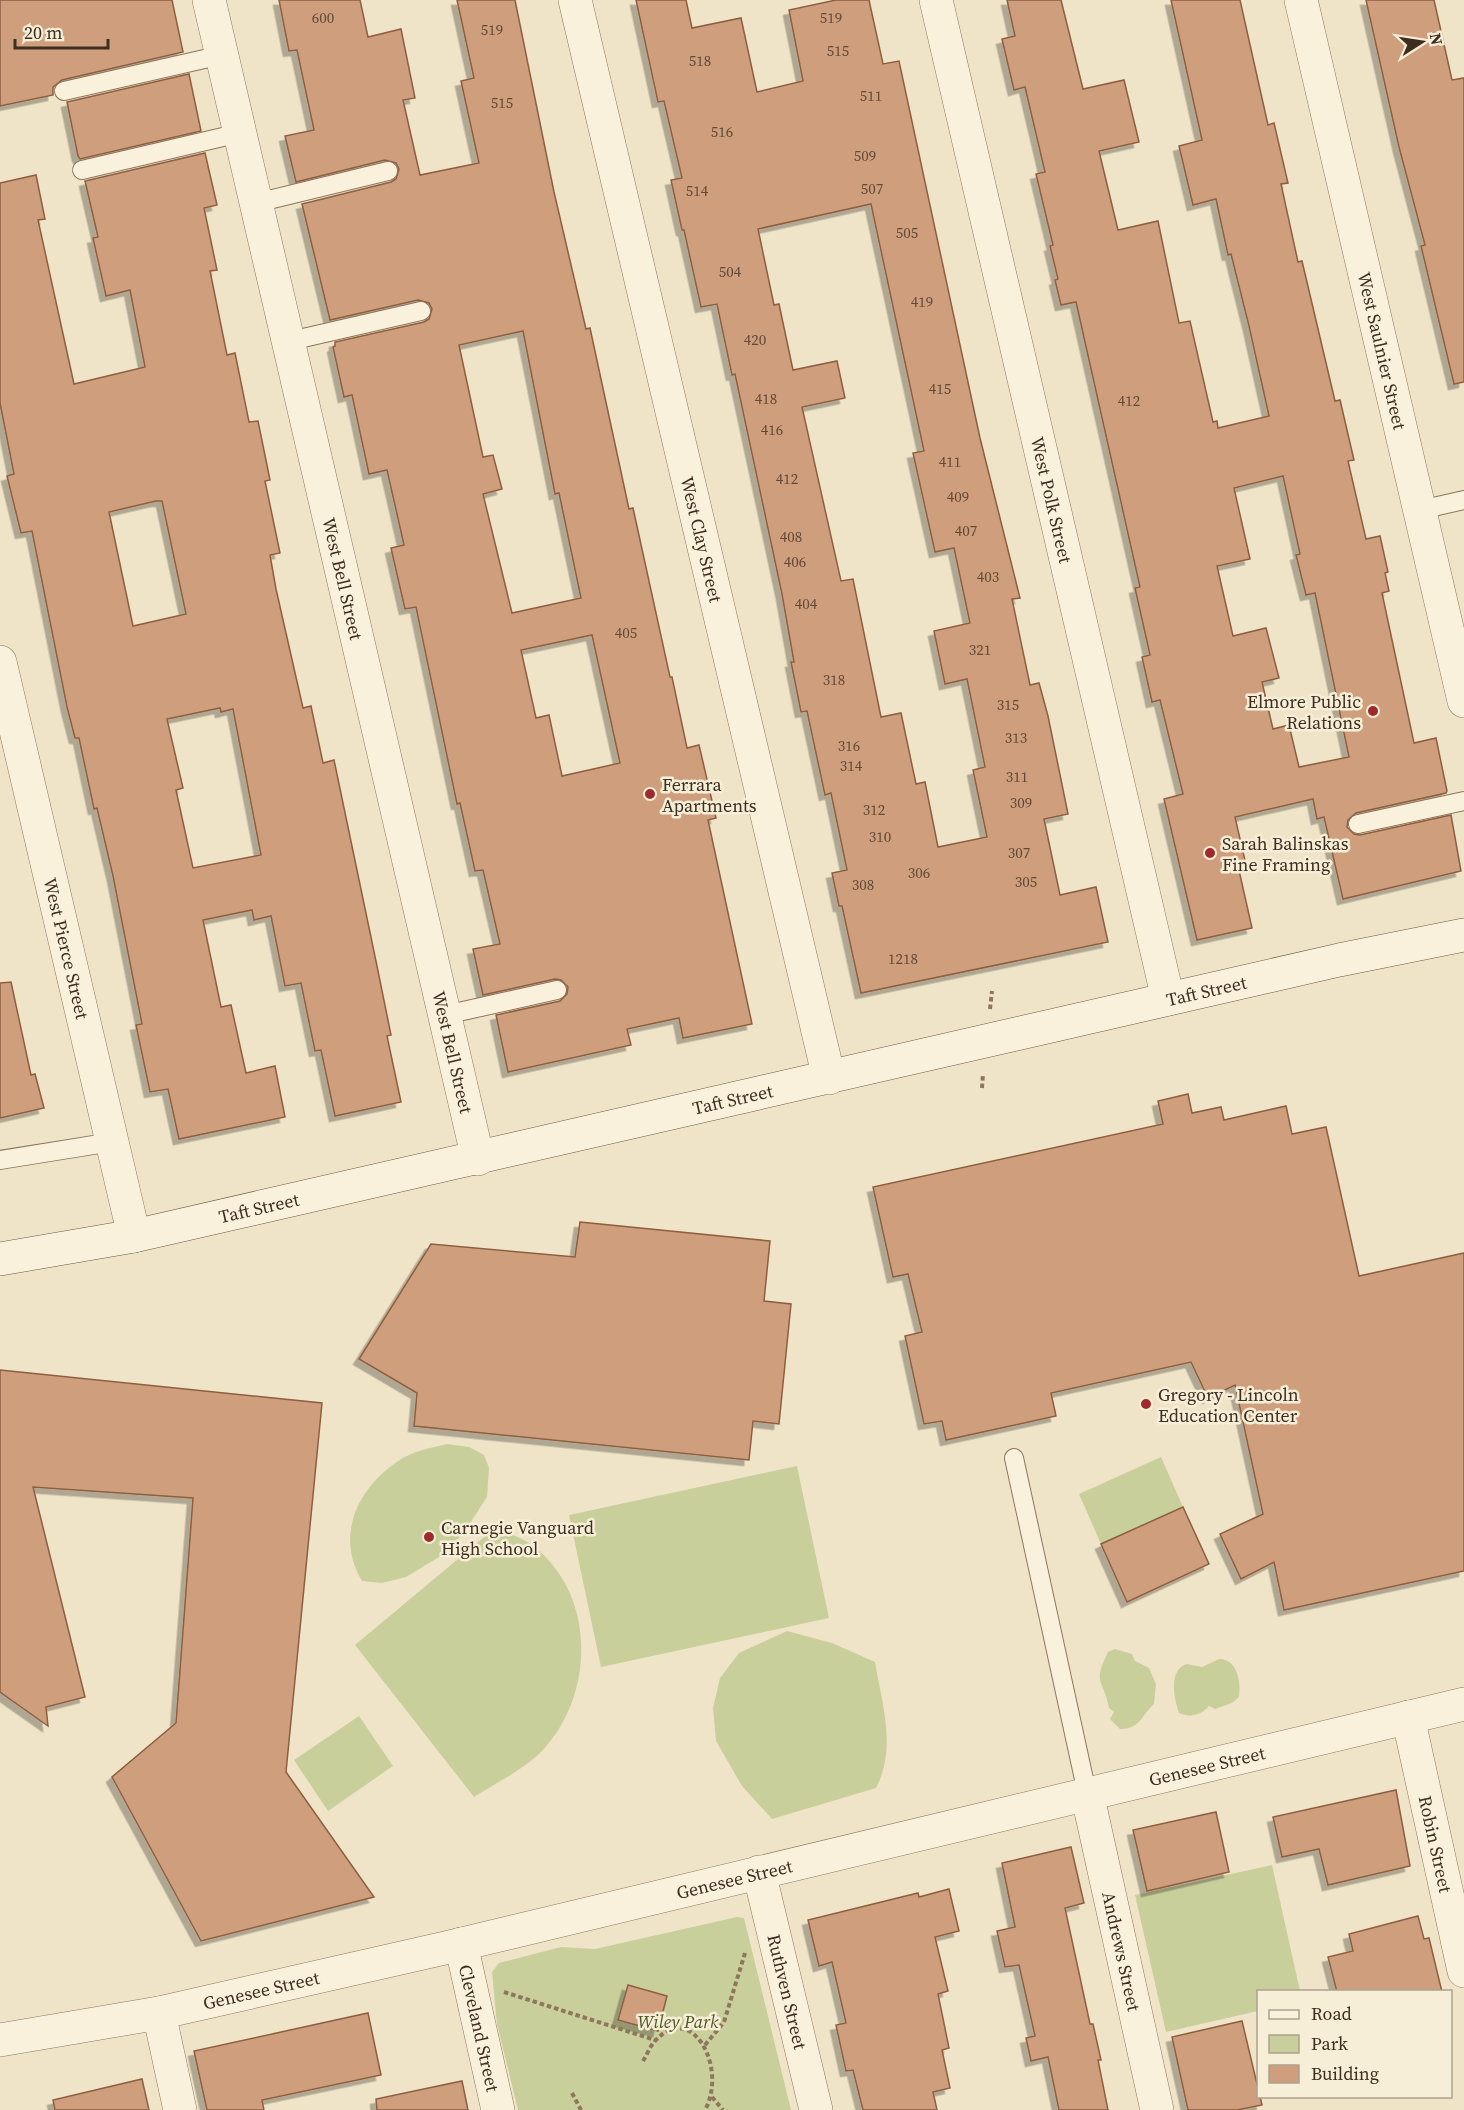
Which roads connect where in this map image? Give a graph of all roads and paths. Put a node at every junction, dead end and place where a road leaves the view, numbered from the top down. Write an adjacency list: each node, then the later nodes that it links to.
1 (209, 0): 5 (street, West Bell Street)
2 (575, 0): 26 (street, West Clay Street)
3 (936, 0): 22 (street, West Polk Street)
4 (1301, 0): 14 (street, West Saulnier Street)
5 (222, 55): 6 (lane); 7 (street, West Bell Street)
6 (64, 91)
7 (240, 133): 8 (lane); 10 (street, West Bell Street)
8 (82, 170)
9 (388, 171): 10 (lane)
10 (256, 202): 12 (street, West Bell Street)
11 (421, 311): 12 (lane)
12 (290, 341): 24 (street, West Bell Street)
13 (1464, 500): 14 (lane)
14 (1420, 510): 16 (street, West Saulnier Street)
15 (0, 662): 28 (street, West Pierce Street)
16 (1464, 701)
17 (1464, 801): 18 (lane)
18 (1358, 824)
19 (1464, 934): 22 (street, Taft Street)
20 (557, 990): 24 (lane)
21 (992, 991): 23 (path)
22 (1168, 999): 26 (street, Taft Street)
23 (990, 1010)
24 (445, 1015): 29 (street, West Bell Street)
25 (984, 1068): 27 (path)
26 (829, 1078): 29 (street, Taft Street)
27 (982, 1088)
28 (112, 1142): 30 (lane); 31 (street, West Pierce Street)
29 (478, 1159): 31 (street, Taft Street)
30 (0, 1160)
31 (134, 1236): 32 (street, Taft Street)
32 (0, 1259)
33 (1014, 1458): 36 (lane)
34 (1464, 1704): 35 (street, Genesee Street)
35 (1408, 1717): 36 (street, Genesee Street); 40 (street, Robin Street)
36 (1087, 1793): 37 (street, Genesee Street); 55 (street, Andrews Street)
37 (759, 1872): 38 (street, Genesee Street); 54 (street, Ruthven Street)
38 (460, 1944): 42 (street, Genesee Street); 50 (street, Cleveland Street)
39 (747, 1946): 45 (path)
40 (1464, 1971)
41 (501, 1991): 44 (path)
42 (159, 2013): 43 (street, Genesee Street); 49 (street)
43 (0, 2040)
44 (655, 2040): 45 (path); 46 (path)
45 (705, 2044): 48 (path)
46 (643, 2061)
47 (572, 2093): 51 (path)
48 (712, 2097): 52 (path); 53 (path)
49 (180, 2110)
50 (498, 2110)
51 (581, 2110)
52 (705, 2110)
53 (723, 2110)
54 (816, 2110)
55 (1156, 2110)

